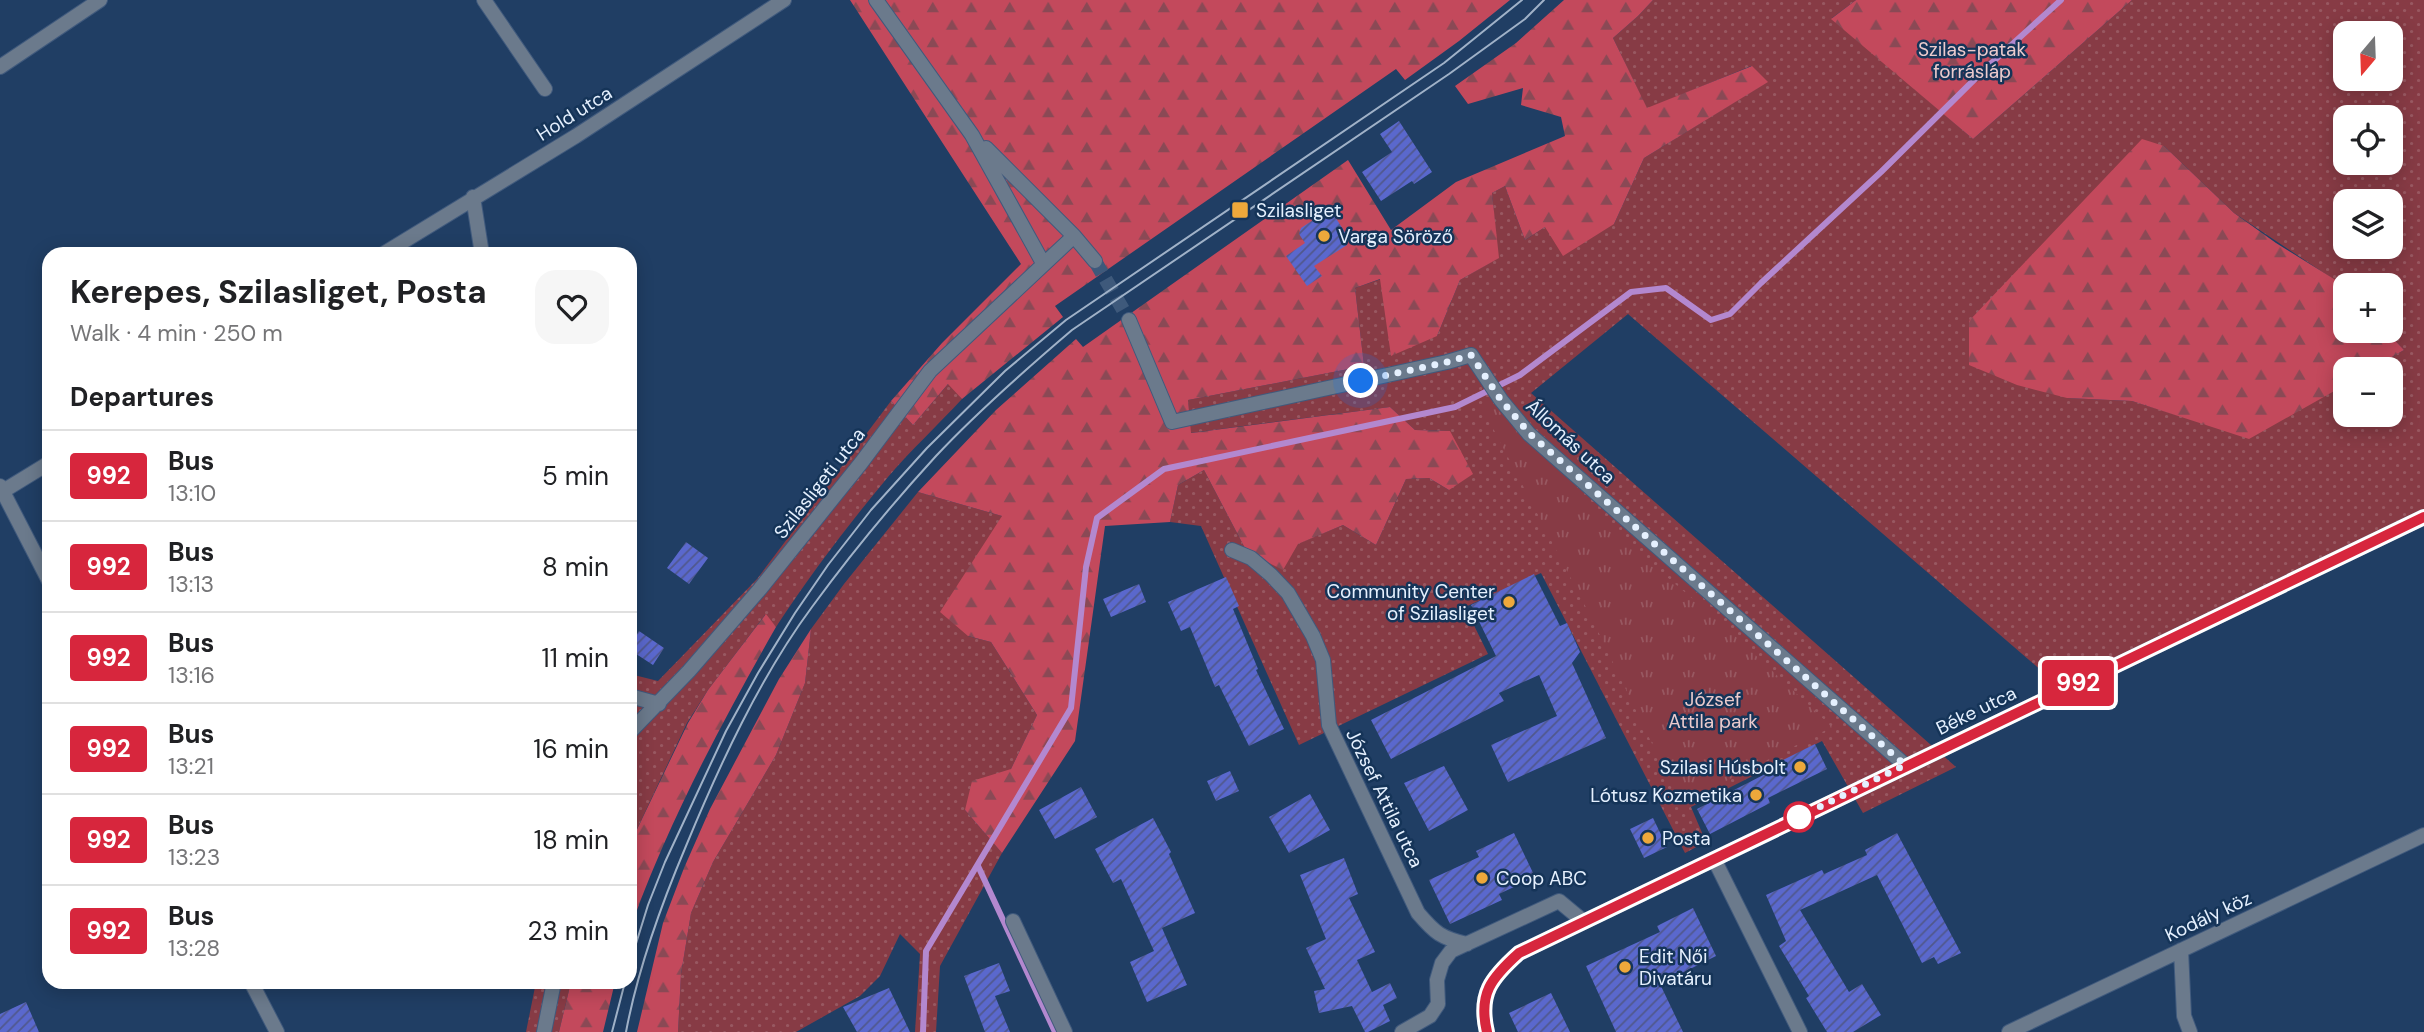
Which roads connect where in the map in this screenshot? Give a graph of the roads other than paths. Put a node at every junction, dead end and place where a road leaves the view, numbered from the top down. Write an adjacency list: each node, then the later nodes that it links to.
1 (100, 0): 5 (street)
2 (484, 0): 6 (street)
3 (784, 0): 8 (street, Hold utca)
4 (876, 0): 7 (street)
5 (0, 68)
6 (545, 89)
7 (972, 135): 9 (street); 13 (street)
8 (473, 197): 10 (street, Hold utca); 11 (street)
9 (1073, 236): 12 (street); 13 (street, Szilasligeti utca)
10 (394, 247)
11 (481, 247)
12 (1094, 261)
13 (1043, 263): 21 (street, Szilasligeti utca)
14 (1129, 320): 23 (street, Állomás utca)
15 (42, 467): 16 (street)
16 (1, 490): 19 (street)
17 (2424, 517): 23 (street, Béke utca)
18 (1232, 551): 28 (street, József Attila utca)
19 (42, 568)
20 (637, 698): 21 (street)
21 (659, 704): 22 (street, Szilasligeti utca)
22 (637, 725)
23 (1905, 765): 25 (street, Béke utca)
24 (2424, 835): 29 (street, Kodály köz)
25 (1714, 859): 27 (street, Béke utca); 37 (street)
26 (1013, 921): 34 (street)
27 (1583, 921): 28 (street); 36 (street, Béke utca)
28 (1467, 943): 35 (street)
29 (2181, 950): 38 (street, Kodály köz); 39 (street)
30 (255, 989): 32 (street)
31 (553, 989): 33 (street)
32 (277, 1032)
33 (544, 1032)
34 (1065, 1032)
35 (1402, 1032)
36 (1487, 1032)
37 (1800, 1032)
38 (2009, 1032)
39 (2190, 1032)

